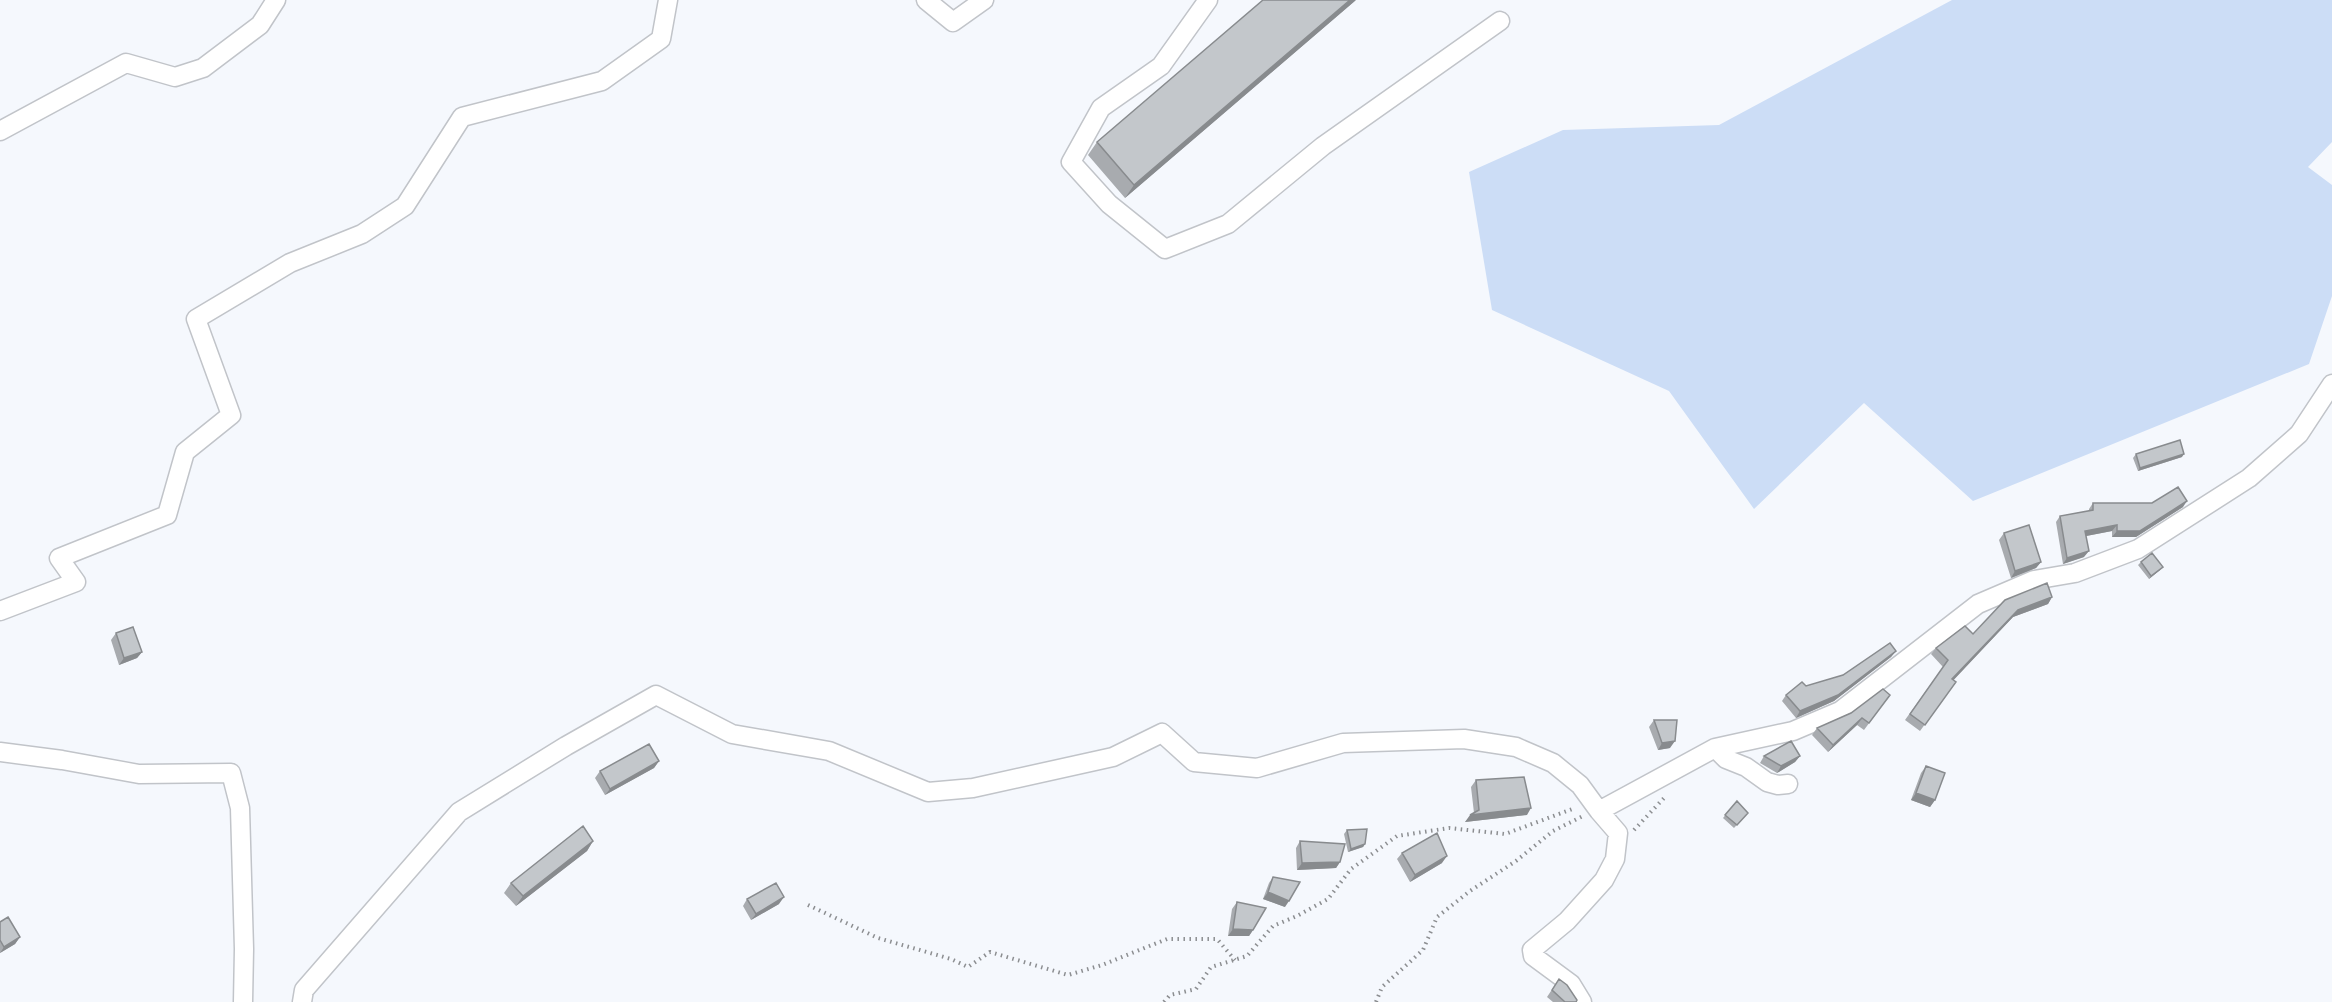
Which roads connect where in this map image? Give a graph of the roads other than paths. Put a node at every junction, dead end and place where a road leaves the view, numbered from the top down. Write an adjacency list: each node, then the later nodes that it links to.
1 (276, 0): 7 (street)
2 (668, 0): 9 (street)
3 (926, 0): 4 (street)
4 (984, 0)
5 (1208, 0): 6 (street)
6 (1500, 21)
7 (0, 131)
8 (2332, 384): 10 (street)
9 (0, 610)
10 (1715, 748): 12 (street); 13 (street)
11 (0, 753): 14 (street)
12 (1788, 784)
13 (1595, 806): 15 (street); 16 (street)
14 (243, 1002)
15 (302, 1002)
16 (1582, 1002)

